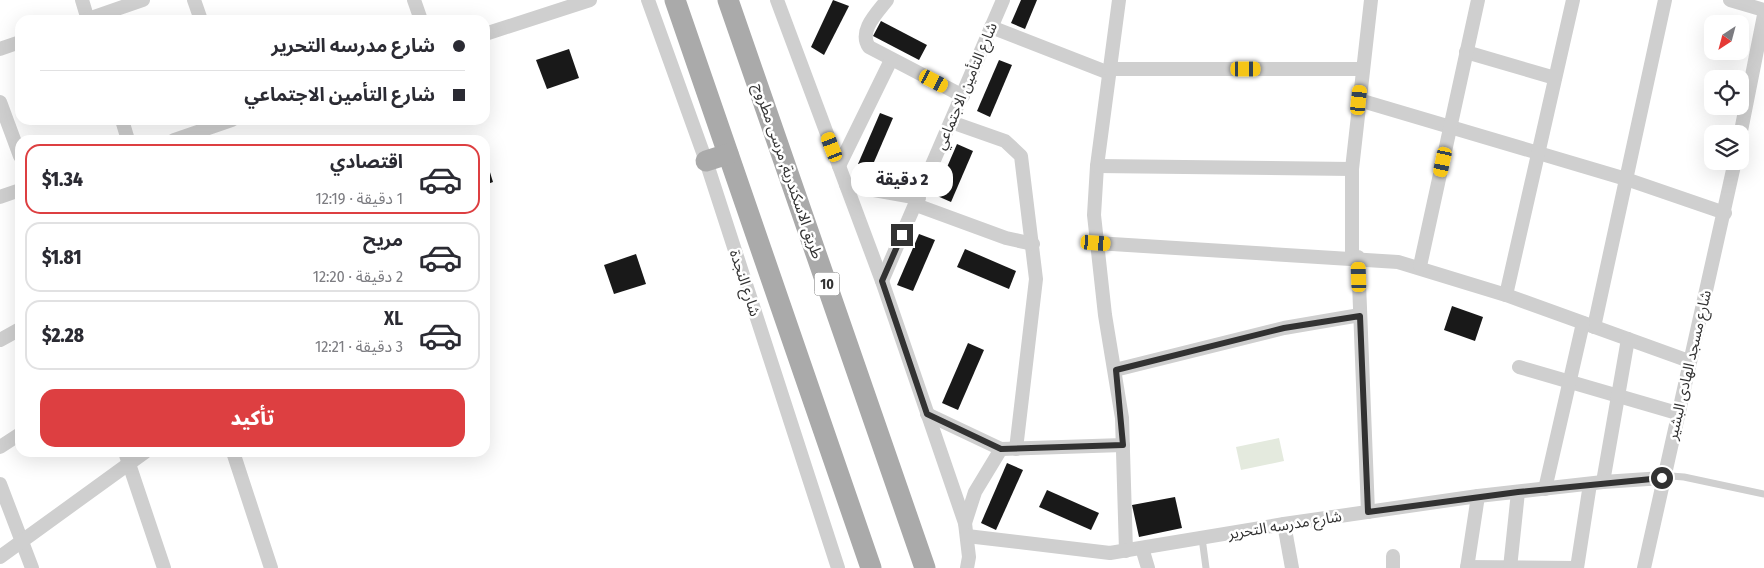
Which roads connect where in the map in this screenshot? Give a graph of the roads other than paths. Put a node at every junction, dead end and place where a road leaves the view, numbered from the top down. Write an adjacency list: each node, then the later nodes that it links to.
1 (82, 0): 19 (street)
2 (144, 0): 20 (street)
3 (194, 0): 21 (street)
4 (414, 0): 22 (street)
5 (590, 0): 25 (street)
6 (648, 0): 44 (street, شارع النجدة)
7 (675, 0): 43 (main road)
8 (728, 0): 100 (main road, طريق الاسكندرية, مرسى مطروح / 10)
9 (777, 0): 45 (street)
10 (887, 0): 29 (street)
11 (1003, 0): 24 (street, شارع التأمين الاجتماعي)
12 (1119, 0): 31 (street)
13 (1371, 0): 30 (street)
14 (1478, 0): 28 (street)
15 (1573, 0): 32 (street)
16 (1665, 0): 49 (street)
17 (1730, 0): 18 (street)
18 (1764, 10)
19 (86, 15)
20 (101, 15)
21 (199, 15)
22 (419, 15)
23 (1764, 15): 38 (street)
24 (991, 27): 31 (street); 33 (street, شارع التأمين الاجتماعي)
25 (490, 32)
26 (15, 44): 27 (street)
27 (0, 49)
28 (1466, 52): 32 (street); 39 (street)
29 (891, 60): 33 (street); 45 (street)
30 (1362, 69): 31 (street); 34 (street)
31 (1109, 71): 46 (street)
32 (1555, 78): 42 (street)
33 (963, 96): 36 (street, شارع التأمين الاجتماعي)
34 (1359, 100): 39 (street); 47 (street)
35 (0, 102): 41 (street)
36 (951, 122): 53 (street, شارع التأمين الاجتماعي); 56 (street)
37 (218, 125): 40 (street)
38 (1742, 125)
39 (1450, 127): 42 (street); 58 (street)
40 (188, 135)
41 (15, 142)
42 (1538, 153): 49 (street); 60 (street)
43 (728, 154): 44 (main road); 99 (main road)
44 (706, 160): 98 (street, شارع النجدة)
45 (839, 166): 50 (street)
46 (1096, 166): 47 (street); 55 (street)
47 (1352, 169): 57 (street)
48 (1733, 170): 54 (street, شارع مسجد الهادى البشير)
49 (1626, 180): 54 (street); 62 (street)
50 (846, 185): 53 (street); 59 (street)
51 (15, 192): 52 (street)
52 (0, 197)
53 (917, 202): 56 (street); 59 (street, شارع التأمين الاجتماعي)
54 (1725, 213): 66 (street, شارع مسجد الهادى البشير)
55 (1096, 243): 57 (street); 68 (street)
56 (1033, 244): 76 (street)
57 (1355, 257): 58 (street); 61 (street)
58 (1420, 266): 60 (street)
59 (882, 281): 72 (street)
60 (1506, 295): 62 (street)
61 (1360, 316): 68 (street); 87 (street)
62 (1589, 325): 64 (street); 69 (street)
63 (15, 332): 65 (street)
64 (1628, 339): 66 (street); 70 (street)
65 (0, 340)
66 (1689, 361): 71 (street, شارع مسجد الهادى البشير)
67 (1519, 367): 69 (street)
68 (1116, 370): 74 (street)
69 (1569, 382): 70 (street); 83 (street)
70 (1618, 396): 71 (street); 81 (street)
71 (1677, 413): 80 (street, شارع مسجد الهادى البشير)
72 (927, 414): 77 (street); 89 (street)
73 (15, 437): 75 (street)
74 (1123, 445): 76 (street); 93 (street)
75 (0, 447)
76 (1016, 448): 77 (street)
77 (1001, 449): 89 (street)
78 (235, 457): 97 (street)
79 (127, 458): 91 (street); 95 (street)
80 (1662, 478): 81 (street, شارع مدرسه التحرير); 85 (lane); 108 (street, شارع مسجد الهادى البشير)
81 (1596, 483): 83 (street, شارع مدرسه التحرير); 107 (street)
82 (0, 484): 91 (street)
83 (1546, 489): 84 (street, شارع مدرسه التحرير)
84 (1518, 492): 86 (street, شارع مدرسه التحرير); 106 (street)
85 (1764, 494)
86 (1478, 496): 87 (street, شارع مدرسه التحرير); 105 (street)
87 (1368, 512): 88 (street, شارع مدرسه التحرير)
88 (1284, 524): 90 (street, شارع مدرسه التحرير); 104 (street)
89 (966, 530): 93 (street, شارع مدرسه التحرير); 101 (street)
90 (1202, 538): 92 (street, شارع مدرسه التحرير); 103 (lane)
91 (22, 541): 94 (street); 96 (street)
92 (1142, 548): 93 (street, شارع مدرسه التحرير); 102 (street)
93 (1126, 551)
94 (0, 558)
95 (159, 565)
96 (32, 568)
97 (271, 568)
98 (837, 568)
99 (871, 568)
100 (926, 568)
101 (967, 568)
102 (1148, 568)
103 (1206, 568)
104 (1292, 568)
105 (1467, 568): 106 (street)
106 (1510, 568): 107 (street)
107 (1576, 568)
108 (1644, 568)

